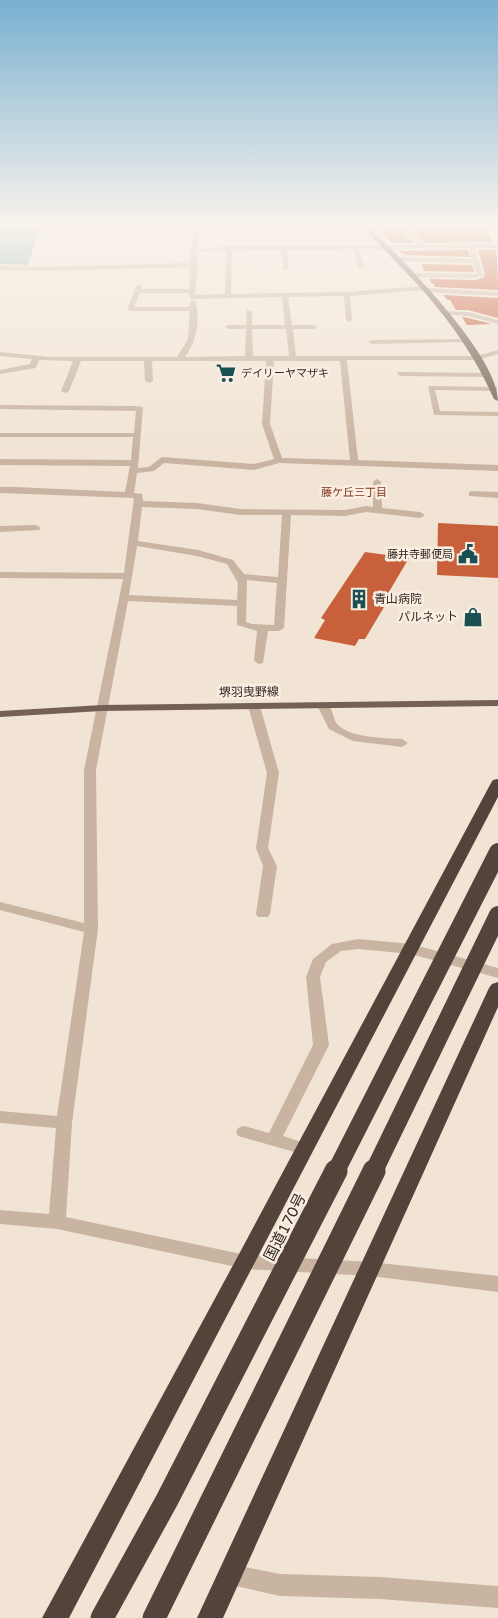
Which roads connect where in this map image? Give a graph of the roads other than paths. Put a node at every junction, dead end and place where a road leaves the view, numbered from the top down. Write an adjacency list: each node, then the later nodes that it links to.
1 (134, 298): 6 (street)
2 (193, 298): 6 (street)
3 (285, 298): 13 (street)
4 (347, 298): 9 (street)
5 (432, 298): 8 (main road)
6 (193, 309): 23 (street)
7 (249, 312): 12 (street)
8 (444, 313): 10 (street); 16 (main road)
9 (349, 320)
10 (498, 322)
11 (228, 326): 12 (street)
12 (250, 327): 13 (street); 24 (street)
13 (289, 327): 14 (street); 26 (street)
14 (314, 327)
15 (372, 342): 16 (street)
16 (465, 342): 20 (main road)
17 (498, 352): 20 (street)
18 (0, 354): 19 (street)
19 (36, 358): 21 (street); 28 (street)
20 (477, 358): 27 (street); 30 (main road)
21 (78, 359): 22 (street); 33 (street)
22 (148, 359): 23 (street); 31 (street)
23 (179, 359): 24 (street)
24 (249, 359): 25 (street)
25 (270, 359): 26 (street); 39 (street)
26 (293, 359): 27 (street)
27 (343, 359): 41 (street)
28 (0, 372)
29 (401, 374): 30 (street)
30 (487, 375): 32 (main road)
31 (149, 381)
32 (495, 386): 34 (main road); 36 (street)
33 (65, 391)
34 (498, 399)
35 (0, 407): 38 (street)
36 (498, 414)
37 (0, 435): 38 (street)
38 (138, 435): 42 (street)
39 (279, 460): 41 (street); 42 (street)
40 (0, 462): 42 (street)
41 (354, 462): 43 (street)
42 (134, 467): 47 (street)
43 (498, 468)
44 (377, 482): 50 (street)
45 (0, 490): 47 (street)
46 (472, 494): 48 (street)
47 (129, 495): 49 (street)
48 (498, 495)
49 (138, 504): 51 (street); 55 (street)
50 (378, 510): 51 (street); 52 (street)
51 (288, 512): 59 (street)
52 (420, 515)
53 (36, 528): 54 (street)
54 (0, 529)
55 (133, 543): 57 (street); 58 (street)
56 (0, 574): 57 (street)
57 (128, 576): 60 (street)
58 (241, 576): 59 (street); 61 (street)
59 (283, 580): 62 (street)
60 (124, 598): 61 (street); 67 (street)
61 (242, 603): 62 (street)
62 (263, 628): 63 (street)
63 (259, 661)
64 (498, 702): 65 (main road, 堺羽曳野線)
65 (323, 705): 66 (main road, 堺羽曳野線); 69 (street)
66 (254, 706): 67 (main road, 堺羽曳野線); 73 (street)
67 (102, 708): 68 (main road, 堺羽曳野線); 75 (street)
68 (0, 714)
69 (402, 743)
70 (498, 783): 76 (highway)
71 (498, 852): 92 (highway, 国道170号, bridge)
72 (0, 906): 75 (street)
73 (264, 914)
74 (498, 915): 93 (highway, bridge)
75 (91, 929): 80 (street)
76 (410, 949): 77 (street); 82 (street); 83 (highway)
77 (498, 972)
78 (498, 988): 87 (highway)
79 (0, 1117): 80 (street)
80 (64, 1123): 85 (street)
81 (244, 1132): 82 (street)
82 (273, 1140): 83 (street)
83 (305, 1149): 86 (highway)
84 (0, 1217): 85 (street)
85 (57, 1222): 86 (street)
86 (246, 1262): 87 (street); 91 (highway)
87 (371, 1269): 88 (street); 89 (highway)
88 (498, 1284)
89 (230, 1575): 90 (street); 94 (highway)
90 (498, 1597)
91 (56, 1618)
92 (102, 1618)
93 (154, 1618)
94 (210, 1618)

